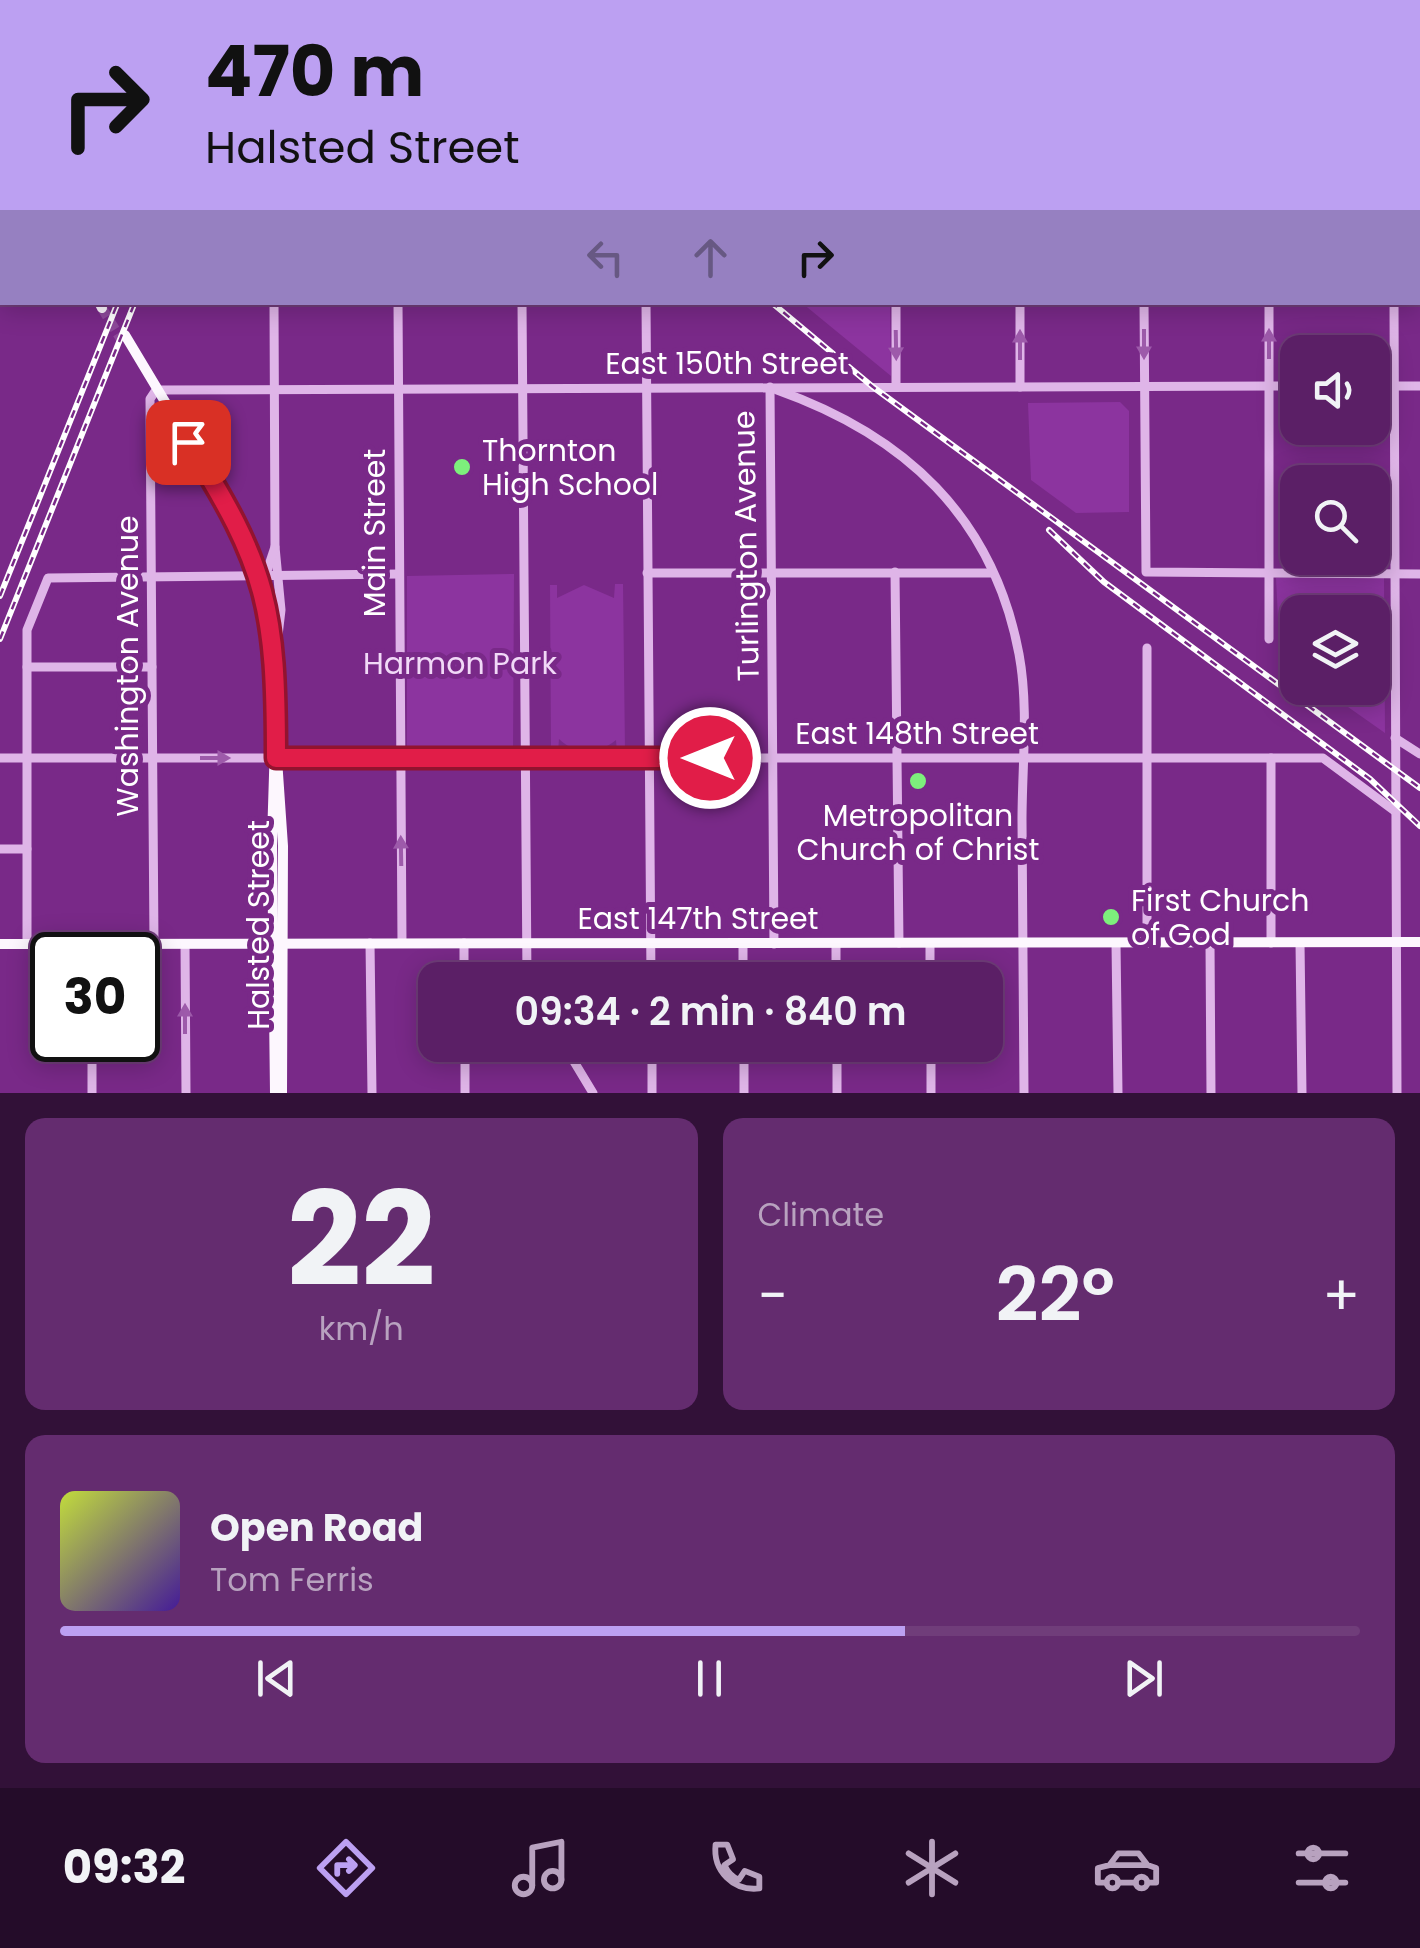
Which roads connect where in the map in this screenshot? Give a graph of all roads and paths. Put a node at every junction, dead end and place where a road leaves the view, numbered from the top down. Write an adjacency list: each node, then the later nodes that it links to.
1 (274, 305): 23 (street)
2 (398, 305): 24 (street, Main Street)
3 (522, 305): 21 (street)
4 (646, 305): 18 (street)
5 (896, 305): 20 (street, one-way to 20)
6 (1020, 305): 11 (street, one-way to 6)
7 (1144, 305): 12 (street, one-way to 12)
8 (1268, 305): 13 (street, one-way to 8)
9 (1394, 305): 16 (street)
10 (124, 338): 22 (main road, Halsted Street)
11 (1020, 386): 12 (street, East 150th Street); 20 (street, East 150th Street)
12 (1144, 386): 13 (street, East 150th Street); 30 (street)
13 (1268, 386): 14 (street, East 150th Street); 30 (street)
14 (1280, 386)
15 (1390, 386): 16 (street)
16 (1395, 386): 17 (street); 33 (street)
17 (1420, 386)
18 (646, 387): 19 (street, East 150th Street); 21 (street, East 150th Street); 27 (street)
19 (770, 387): 20 (street, East 150th Street); 28 (street, Turlington Avenue); 29 (street)
20 (896, 387)
21 (523, 389): 24 (street, East 150th Street); 50 (street)
22 (156, 390): 23 (street, East 150th Street); 35 (street, Washington Avenue); 36 (main road, Halsted Street)
23 (274, 390): 24 (street, East 150th Street); 25 (street)
24 (398, 390): 32 (street, Main Street)
25 (275, 546): 31 (street); 36 (street)
26 (895, 572): 28 (street); 29 (street); 52 (street)
27 (648, 573): 28 (street); 51 (street)
28 (772, 573): 44 (street, Turlington Avenue)
29 (993, 573): 55 (street)
30 (1269, 573): 33 (street); 37 (street)
31 (279, 574): 32 (street); 36 (street); 38 (street)
32 (399, 574): 49 (street, Main Street)
33 (1395, 574): 34 (street); 42 (street)
34 (1420, 574)
35 (151, 576): 36 (street); 40 (street); 41 (street, Washington Avenue)
36 (263, 577): 38 (main road, Halsted Street)
37 (1269, 639)
38 (276, 648): 48 (main road, Halsted Street)
39 (1147, 648): 53 (street)
40 (27, 666): 41 (street); 46 (street)
41 (152, 666): 47 (street, Washington Avenue)
42 (1396, 738): 43 (street); 56 (street)
43 (1420, 754)
44 (773, 757): 51 (street, East 148th Street); 52 (street, East 148th Street); 82 (street, Turlington Avenue)
45 (0, 758): 46 (street, East 148th Street)
46 (27, 758): 47 (street, East 148th Street); 57 (street)
47 (153, 758): 48 (street, East 148th Street, one-way to 48); 59 (street, Washington Avenue)
48 (276, 758): 49 (street, East 148th Street); 79 (main road, Halsted Street)
49 (400, 758): 50 (street, East 148th Street); 64 (street, Main Street, one-way to 49)
50 (524, 758): 51 (street, East 148th Street); 66 (street)
51 (649, 758): 80 (street)
52 (897, 758): 55 (street, East 148th Street); 67 (street)
53 (1147, 758): 54 (street, East 148th Street); 55 (street, East 148th Street); 71 (street)
54 (1270, 758): 56 (street, East 148th Street); 73 (street)
55 (1022, 759): 69 (street)
56 (1396, 812): 61 (street)
57 (27, 849): 58 (street); 75 (street)
58 (0, 850)
59 (154, 932)
60 (1300, 942): 61 (main road, East 147th Street); 73 (main road, East 147th Street); 111 (street)
61 (1396, 942): 62 (main road, East 147th Street); 112 (street)
62 (1420, 942)
63 (370, 943): 64 (main road, East 147th Street); 79 (main road, East 147th Street); 101 (street)
64 (402, 943): 65 (main road, East 147th Street)
65 (464, 943): 66 (main road, East 147th Street); 84 (street)
66 (525, 943): 80 (main road, East 147th Street); 85 (street)
67 (900, 943): 68 (main road, East 147th Street); 83 (main road, East 147th Street)
68 (930, 943): 69 (main road, East 147th Street); 89 (street)
69 (1022, 943): 70 (main road, East 147th Street); 108 (street)
70 (1116, 943): 71 (main road, East 147th Street); 109 (street)
71 (1148, 943): 72 (main road, East 147th Street)
72 (1210, 943): 73 (main road, East 147th Street); 110 (street)
73 (1271, 943)
74 (0, 944): 75 (main road, East 147th Street)
75 (27, 944): 76 (main road, East 147th Street)
76 (30, 944)
77 (160, 944): 78 (main road, East 147th Street)
78 (185, 944): 79 (main road, East 147th Street); 98 (street, one-way to 78)
79 (278, 944): 99 (main road, Halsted Street); 100 (main road, Halsted Street)
80 (650, 944): 81 (main road, East 147th Street); 86 (street)
81 (743, 944): 82 (main road, East 147th Street); 87 (street)
82 (774, 944): 83 (main road, East 147th Street)
83 (836, 944): 88 (street)
84 (464, 962)
85 (526, 962)
86 (650, 962)
87 (743, 962)
88 (836, 962)
89 (930, 962)
90 (92, 1062): 97 (street)
91 (465, 1062): 102 (street)
92 (574, 1062): 103 (street)
93 (652, 1062): 104 (street)
94 (744, 1062): 105 (street)
95 (837, 1062): 106 (street)
96 (931, 1062): 107 (street)
97 (92, 1093)
98 (186, 1093)
99 (275, 1093)
100 (282, 1093)
101 (372, 1093)
102 (465, 1093)
103 (593, 1093)
104 (652, 1093)
105 (744, 1093)
106 (837, 1093)
107 (932, 1093)
108 (1024, 1093)
109 (1118, 1093)
110 (1211, 1093)
111 (1302, 1093)
112 (1397, 1093)

